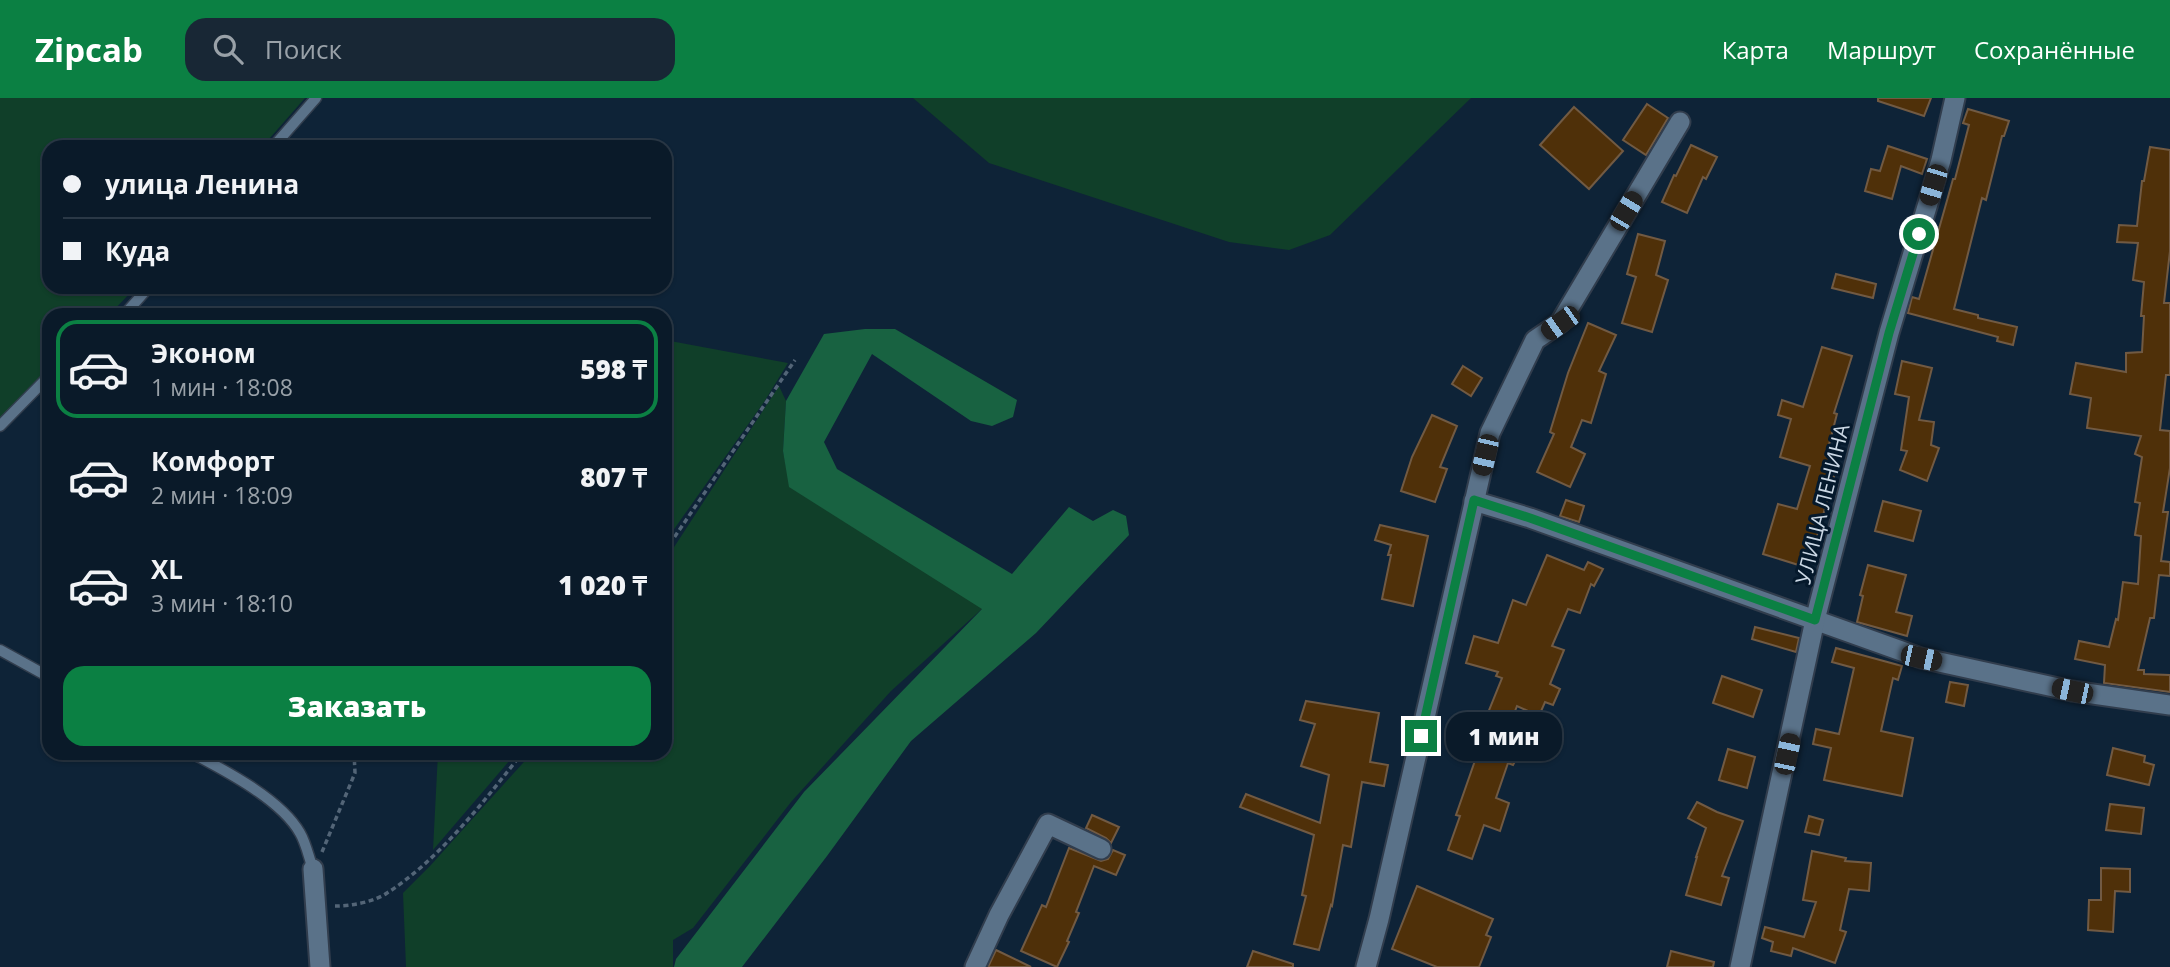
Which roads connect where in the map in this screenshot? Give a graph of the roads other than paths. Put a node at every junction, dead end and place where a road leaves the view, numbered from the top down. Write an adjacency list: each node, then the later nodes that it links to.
1 (316, 98): 4 (lane)
2 (1955, 98): 10 (street, УЛИЦА ЛЕНИНА)
3 (1680, 122): 9 (street)
4 (278, 140)
5 (143, 294): 6 (lane)
6 (130, 308)
7 (42, 383): 8 (lane)
8 (0, 426)
9 (1474, 500): 10 (street); 19 (street)
10 (1815, 620): 13 (street); 20 (street, УЛИЦА ЛЕНИНА)
11 (0, 650): 12 (lane)
12 (42, 673)
13 (2170, 705)
14 (205, 760): 16 (lane)
15 (1101, 849): 18 (street)
16 (313, 869): 17 (street)
17 (320, 967)
18 (975, 967)
19 (1366, 967)
20 (1740, 967)

